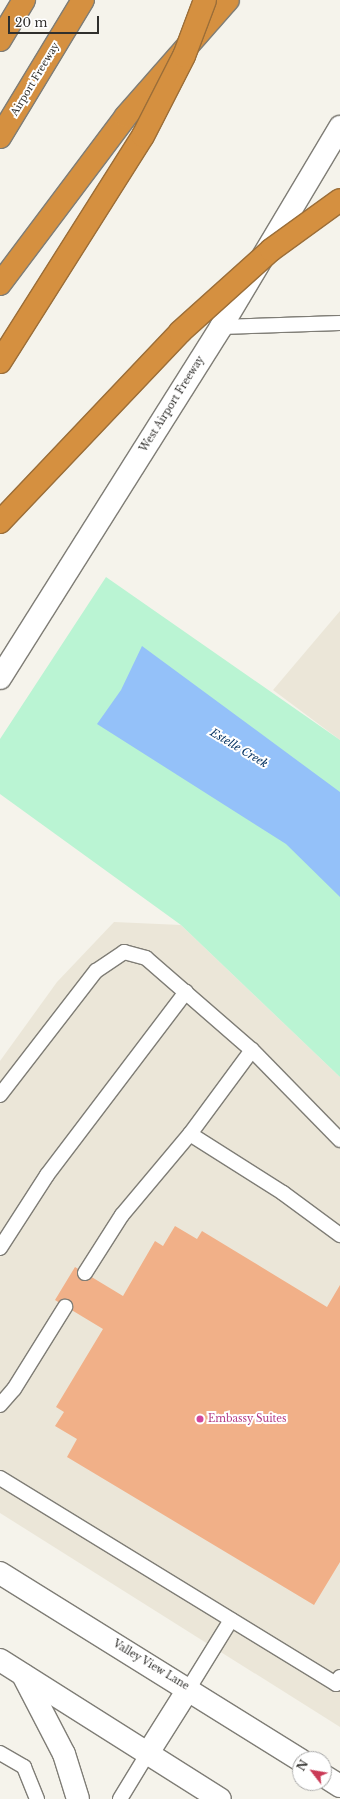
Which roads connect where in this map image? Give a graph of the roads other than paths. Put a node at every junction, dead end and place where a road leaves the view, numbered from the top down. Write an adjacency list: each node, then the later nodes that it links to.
1 (24, 0): 5 (highway)
2 (83, 0): 7 (highway, Airport Freeway)
3 (205, 0): 12 (highway, bridge)
4 (228, 0): 9 (highway)
5 (0, 40)
6 (340, 127): 11 (main road, West Airport Freeway)
7 (0, 137)
8 (340, 200): 13 (highway, bridge)
9 (0, 284)
10 (340, 323): 11 (lane)
11 (221, 327): 14 (main road, West Airport Freeway)
12 (0, 362)
13 (0, 522)
14 (0, 678)
15 (186, 992): 16 (lane); 17 (lane); 21 (lane)
16 (252, 1050): 18 (lane); 19 (lane)
17 (0, 1095)
18 (190, 1134): 20 (lane); 22 (lane)
19 (340, 1140)
20 (340, 1235)
21 (0, 1248)
22 (85, 1273)
23 (65, 1306): 24 (lane)
24 (0, 1405)
25 (0, 1478): 27 (lane)
26 (0, 1573): 31 (main road, Valley View Lane)
27 (231, 1620): 30 (lane); 31 (lane)
28 (0, 1660): 29 (main road)
29 (22, 1674): 33 (main road); 36 (main road)
30 (339, 1683)
31 (189, 1688): 33 (main road); 34 (main road, Valley View Lane)
32 (0, 1752): 35 (lane)
33 (148, 1753): 37 (lane); 38 (main road)
34 (292, 1755)
35 (37, 1799)
36 (78, 1799)
37 (120, 1799)
38 (220, 1799)

